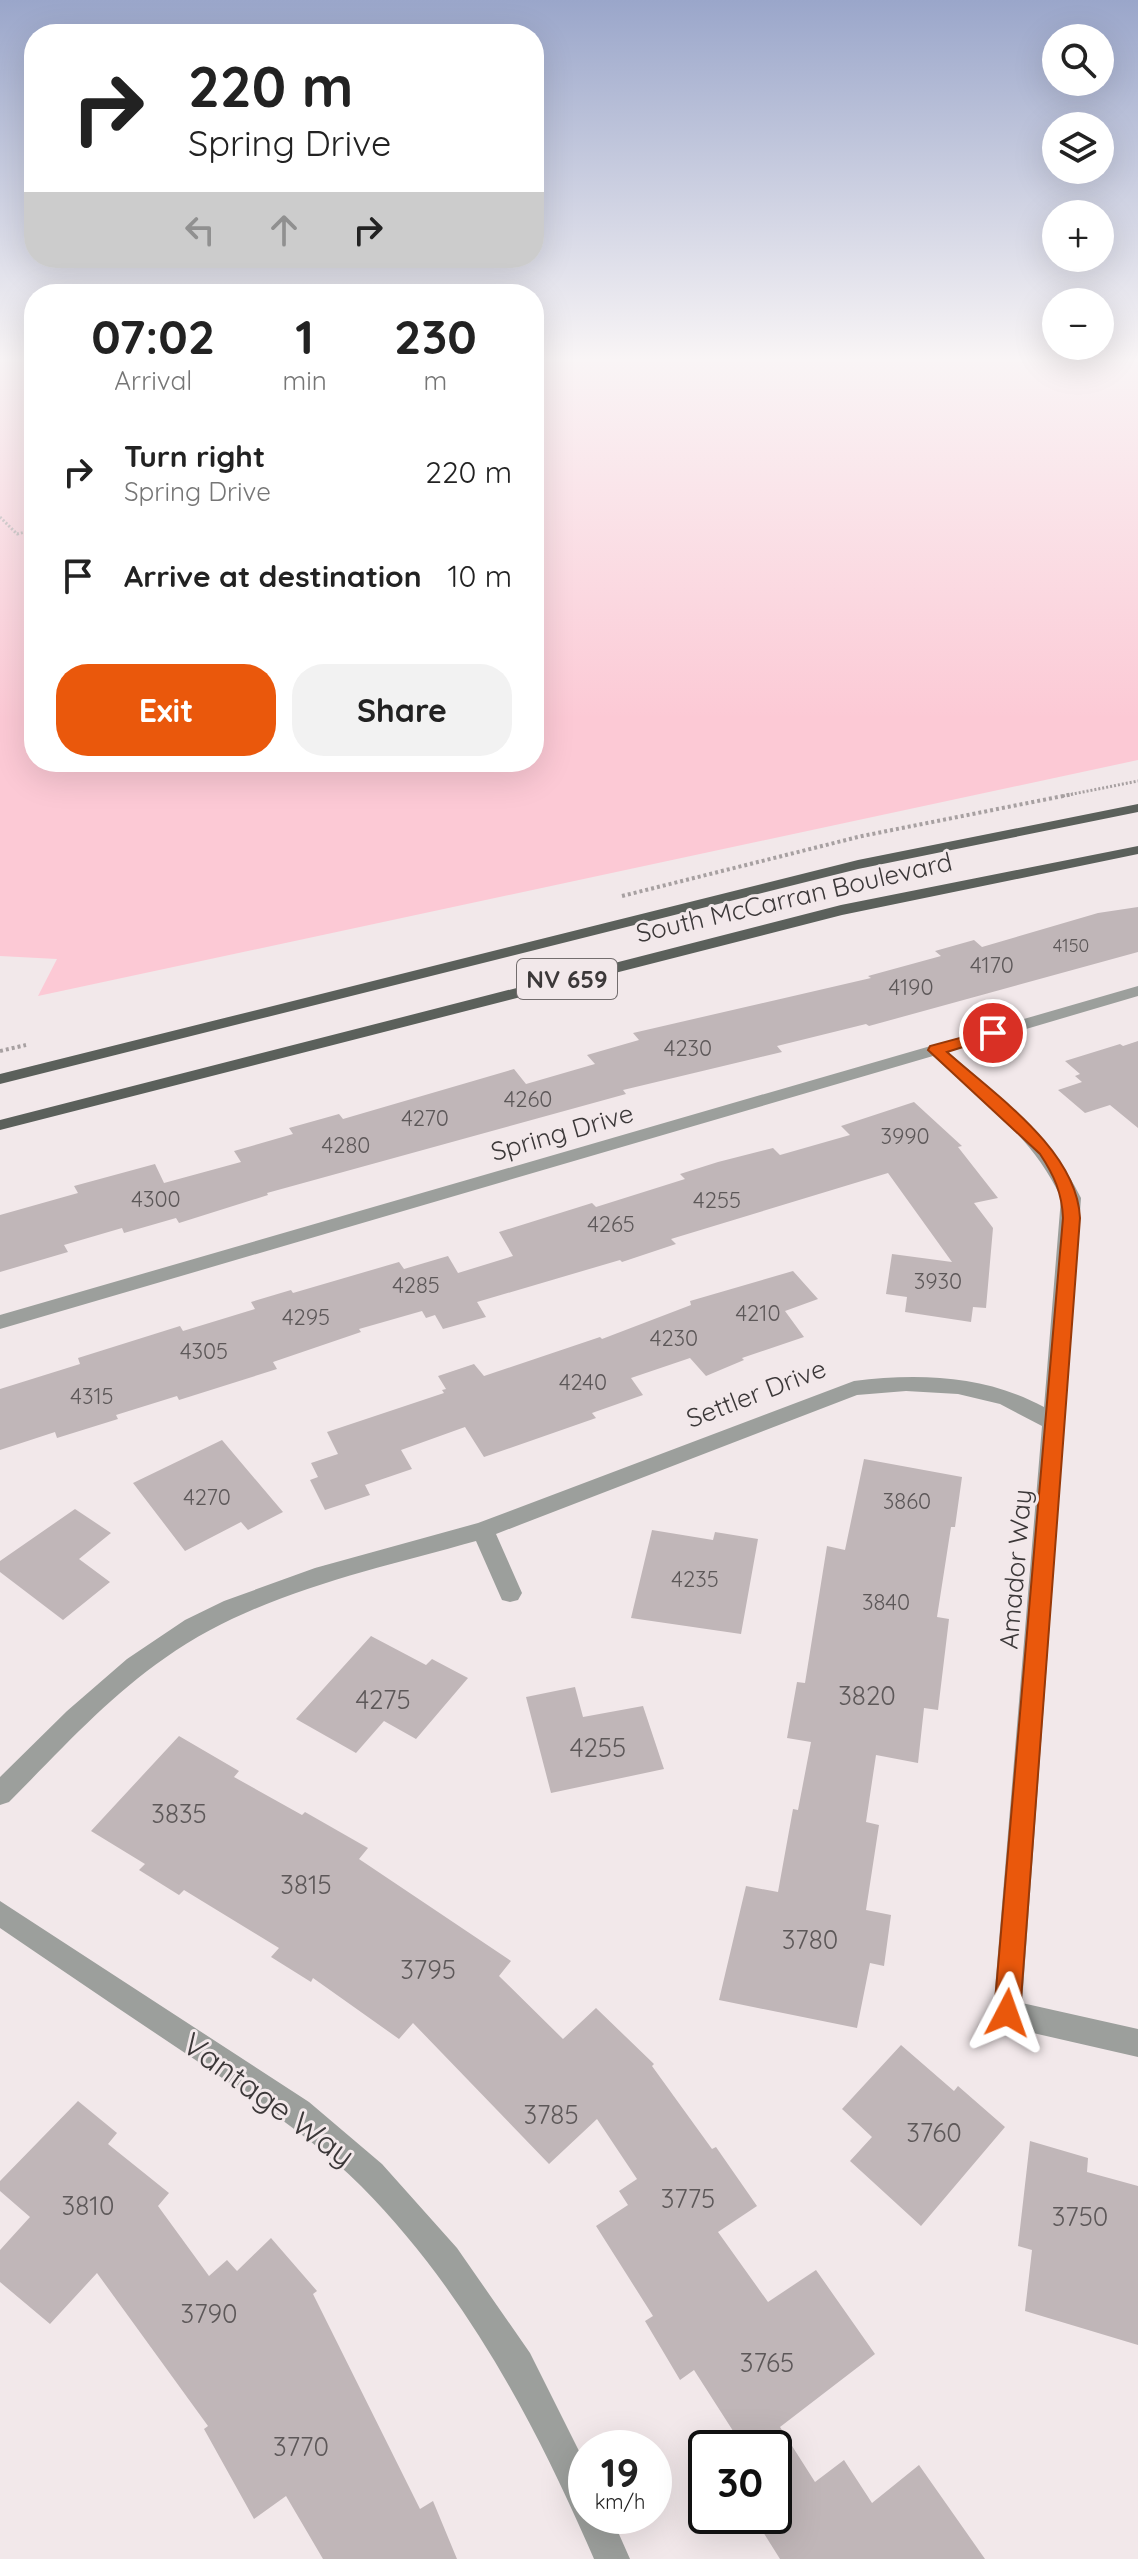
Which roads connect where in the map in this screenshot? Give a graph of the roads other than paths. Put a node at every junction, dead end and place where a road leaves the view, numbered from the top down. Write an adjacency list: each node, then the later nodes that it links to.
1 (1138, 808): 5 (main road, South McCarran Boulevard / NV 659)
2 (1138, 850): 6 (main road, South McCarran Boulevard / NV 659)
3 (1138, 991): 4 (street, Spring Drive)
4 (936, 1050): 7 (street, Spring Drive); 8 (street, Amador Way)
5 (0, 1079)
6 (0, 1125)
7 (0, 1322)
8 (1055, 1423): 9 (street, Settler Drive); 13 (street, Amador Way)
9 (483, 1530): 10 (street); 11 (street, Settler Drive)
10 (510, 1593)
11 (0, 1794)
12 (0, 1913): 14 (street, Vantage Way)
13 (1138, 2043)
14 (568, 2465)
15 (601, 2534): 16 (street)
16 (612, 2559)

